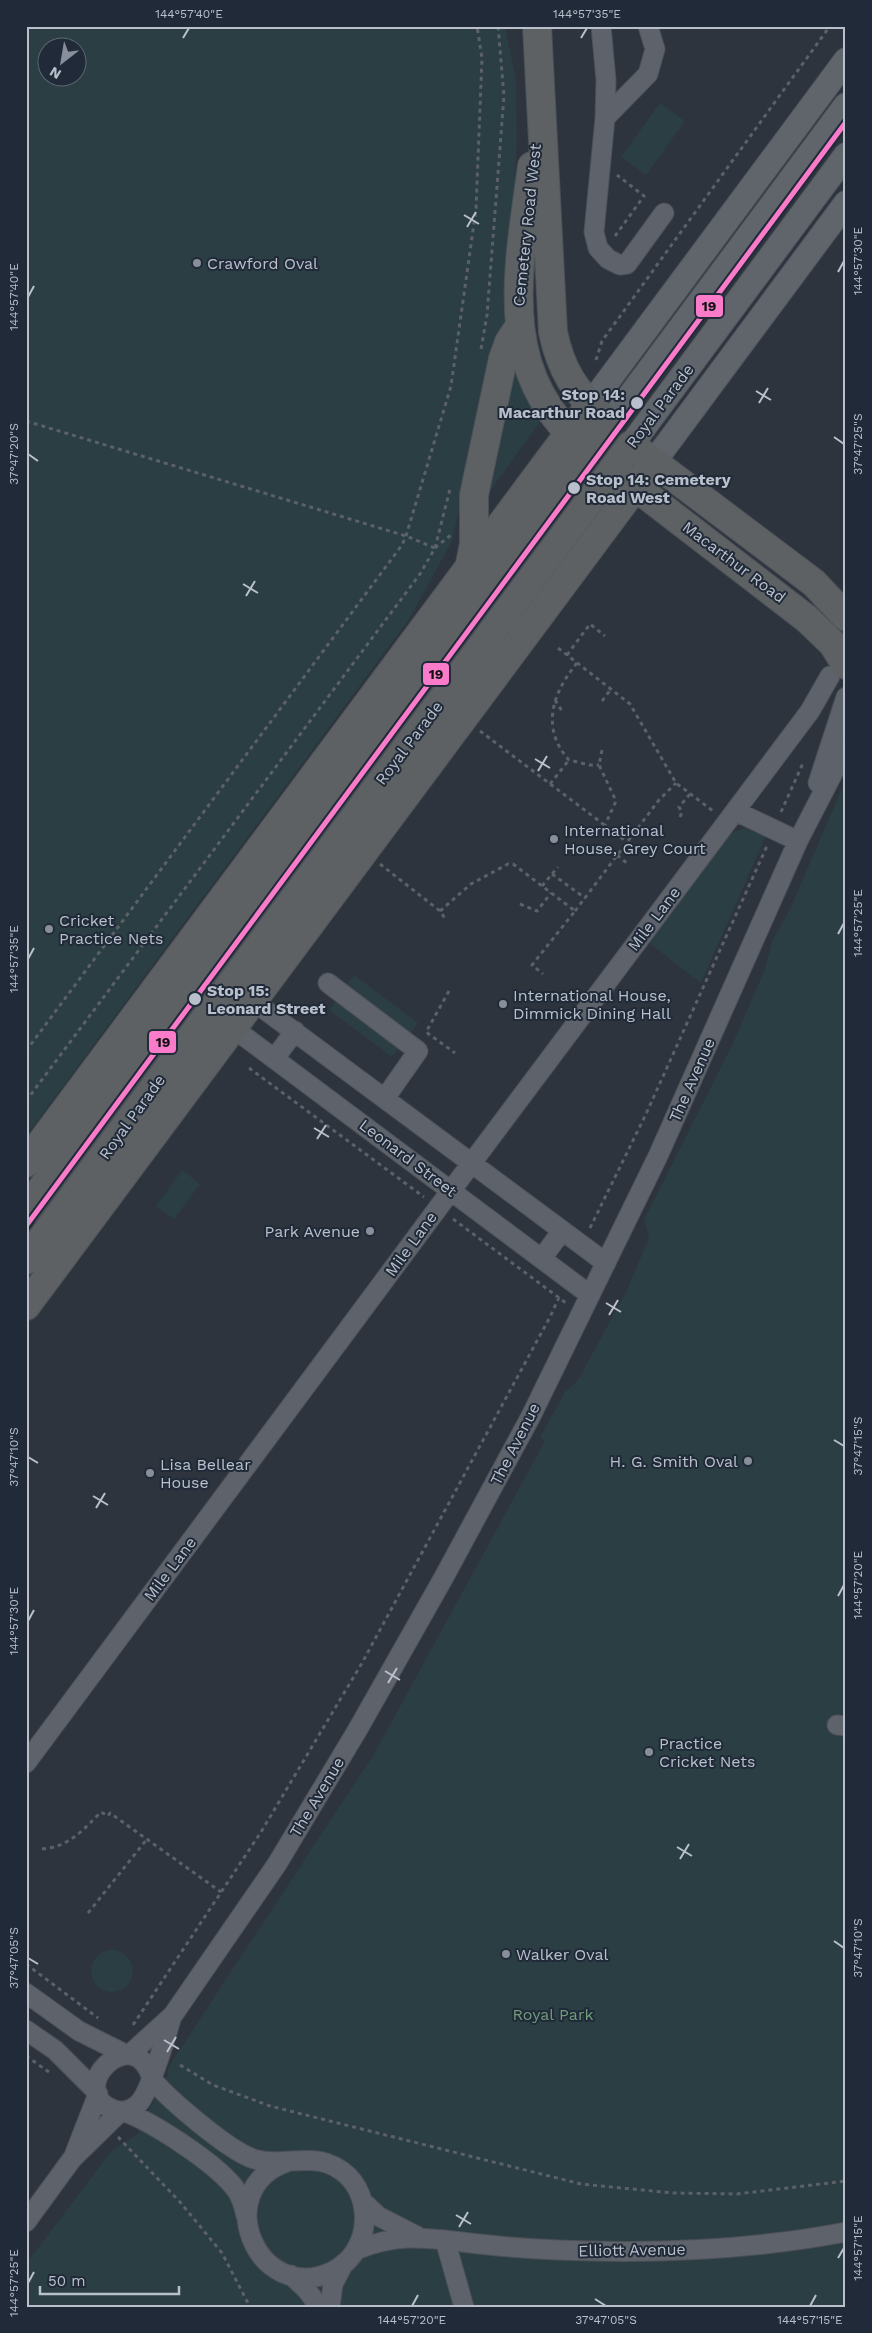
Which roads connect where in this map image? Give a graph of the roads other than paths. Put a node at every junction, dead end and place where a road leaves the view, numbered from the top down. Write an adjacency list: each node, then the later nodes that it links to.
1 (538, 26): 5 (highway, Cemetery Road West)
2 (601, 26): 7 (street)
3 (648, 26): 7 (street)
4 (846, 60): 14 (main road)
5 (541, 96): 13 (highway, Cemetery Road West); 14 (highway, Cemetery Road West)
6 (846, 105): 15 (main road, Royal Parade)
7 (605, 118): 10 (street)
8 (846, 155): 11 (main road, Royal Parade)
9 (846, 203): 12 (main road, Royal Parade)
10 (664, 213)
11 (761, 271): 12 (main road); 17 (main road, Royal Parade)
12 (783, 287): 19 (main road, Royal Parade)
13 (519, 327): 16 (highway, Cemetery Road West); 22 (highway)
14 (584, 398): 15 (highway, Cemetery Road West); 16 (highway)
15 (609, 424): 17 (highway, Macarthur Road); 18 (highway, Royal Parade)
16 (568, 433): 18 (highway, Cemetery Road West); 22 (highway)
17 (631, 445): 19 (highway, Macarthur Road); 20 (highway, Royal Parade)
18 (590, 451): 20 (highway, Macarthur Road); 34 (highway, Royal Parade)
19 (653, 463): 21 (highway, Royal Parade); 23 (highway, Macarthur Road)
20 (613, 469): 21 (highway, Macarthur Road); 26 (highway, Royal Parade)
21 (635, 487): 24 (highway, Macarthur Road); 28 (highway, Royal Parade)
22 (469, 566): 32 (highway)
23 (846, 617)
24 (807, 619): 25 (highway); 27 (highway, Macarthur Road)
25 (846, 629)
26 (464, 670): 28 (highway); 42 (highway, Royal Parade)
27 (838, 670): 35 (street, Mile Lane)
28 (487, 687): 43 (highway, Royal Parade)
29 (846, 697): 36 (street, The Avenue)
30 (846, 748): 33 (street, The Avenue)
31 (846, 783): 33 (street)
32 (304, 789): 34 (highway); 37 (highway)
33 (821, 797): 36 (street, The Avenue)
34 (326, 806): 38 (highway, Royal Parade)
35 (732, 816): 36 (street); 49 (street, Mile Lane)
36 (798, 841): 56 (street, The Avenue)
37 (194, 939): 38 (highway); 41 (highway)
38 (216, 955): 39 (highway, Royal Parade)
39 (196, 981): 42 (highway); 44 (highway, Royal Parade)
40 (328, 984): 48 (street)
41 (151, 997): 44 (highway); 50 (highway)
42 (220, 998): 43 (highway); 45 (highway); 55 (highway, Royal Parade)
43 (253, 1001): 45 (highway, Royal Parade); 46 (street)
44 (172, 1012): 52 (highway, Royal Parade)
45 (233, 1028): 47 (street, Leonard Street); 58 (highway, Royal Parade)
46 (295, 1031): 47 (street); 48 (street)
47 (274, 1059): 51 (street, Leonard Street)
48 (385, 1098): 49 (street)
49 (472, 1162): 51 (street, Mile Lane); 53 (street)
50 (26, 1163)
51 (451, 1190): 54 (street, Leonard Street); 59 (street, Mile Lane)
52 (26, 1210)
53 (562, 1231): 54 (street); 56 (street)
54 (542, 1258): 57 (street, Leonard Street)
55 (26, 1260)
56 (606, 1263): 57 (street, The Avenue)
57 (590, 1295): 61 (street, The Avenue)
58 (28, 1300)
59 (26, 1763)
60 (26, 1993): 63 (street)
61 (173, 2015): 63 (street, The Avenue); 64 (street, The Avenue)
62 (26, 2030): 65 (street)
63 (128, 2055): 64 (street); 65 (street)
64 (151, 2077): 66 (street); 68 (street)
65 (97, 2093): 66 (street); 67 (street)
66 (122, 2111): 67 (street); 70 (street)
67 (72, 2159): 71 (street)
68 (288, 2162): 69 (street); 70 (street)
69 (362, 2202): 73 (street, Elliott Avenue); 75 (street)
70 (246, 2217): 76 (street)
71 (26, 2222)
72 (846, 2232): 74 (street, Elliott Avenue)
73 (419, 2236): 74 (street, Elliott Avenue); 75 (street, Elliott Avenue)
74 (446, 2240): 79 (street)
75 (351, 2256): 76 (street); 78 (street)
76 (291, 2275): 77 (street)
77 (319, 2307)
78 (330, 2307)
79 (464, 2307)

